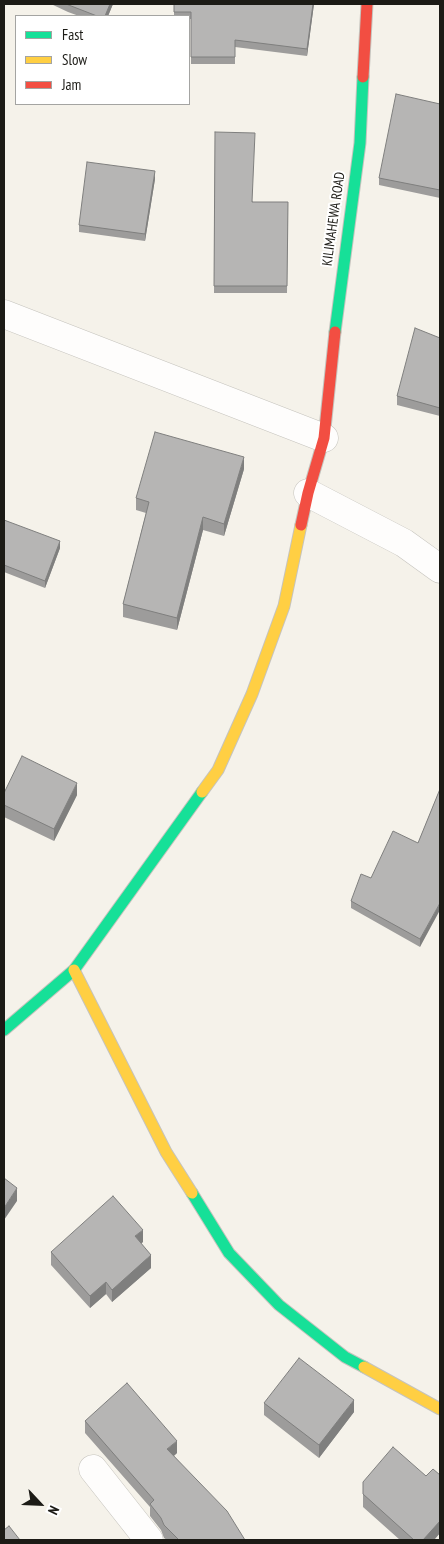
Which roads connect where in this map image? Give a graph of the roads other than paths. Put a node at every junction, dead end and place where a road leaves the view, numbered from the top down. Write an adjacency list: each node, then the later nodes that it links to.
1 (367, 4): 3 (street, KILIMAHEWA ROAD)
2 (4, 314): 3 (street)
3 (324, 438): 4 (street, KILIMAHEWA ROAD)
4 (308, 494): 5 (street); 6 (street, KILIMAHEWA ROAD)
5 (440, 570)
6 (74, 970): 7 (street, KILIMAHEWA ROAD); 8 (street)
7 (4, 1030)
8 (440, 1409)
9 (93, 1469): 10 (street)
10 (149, 1540)

